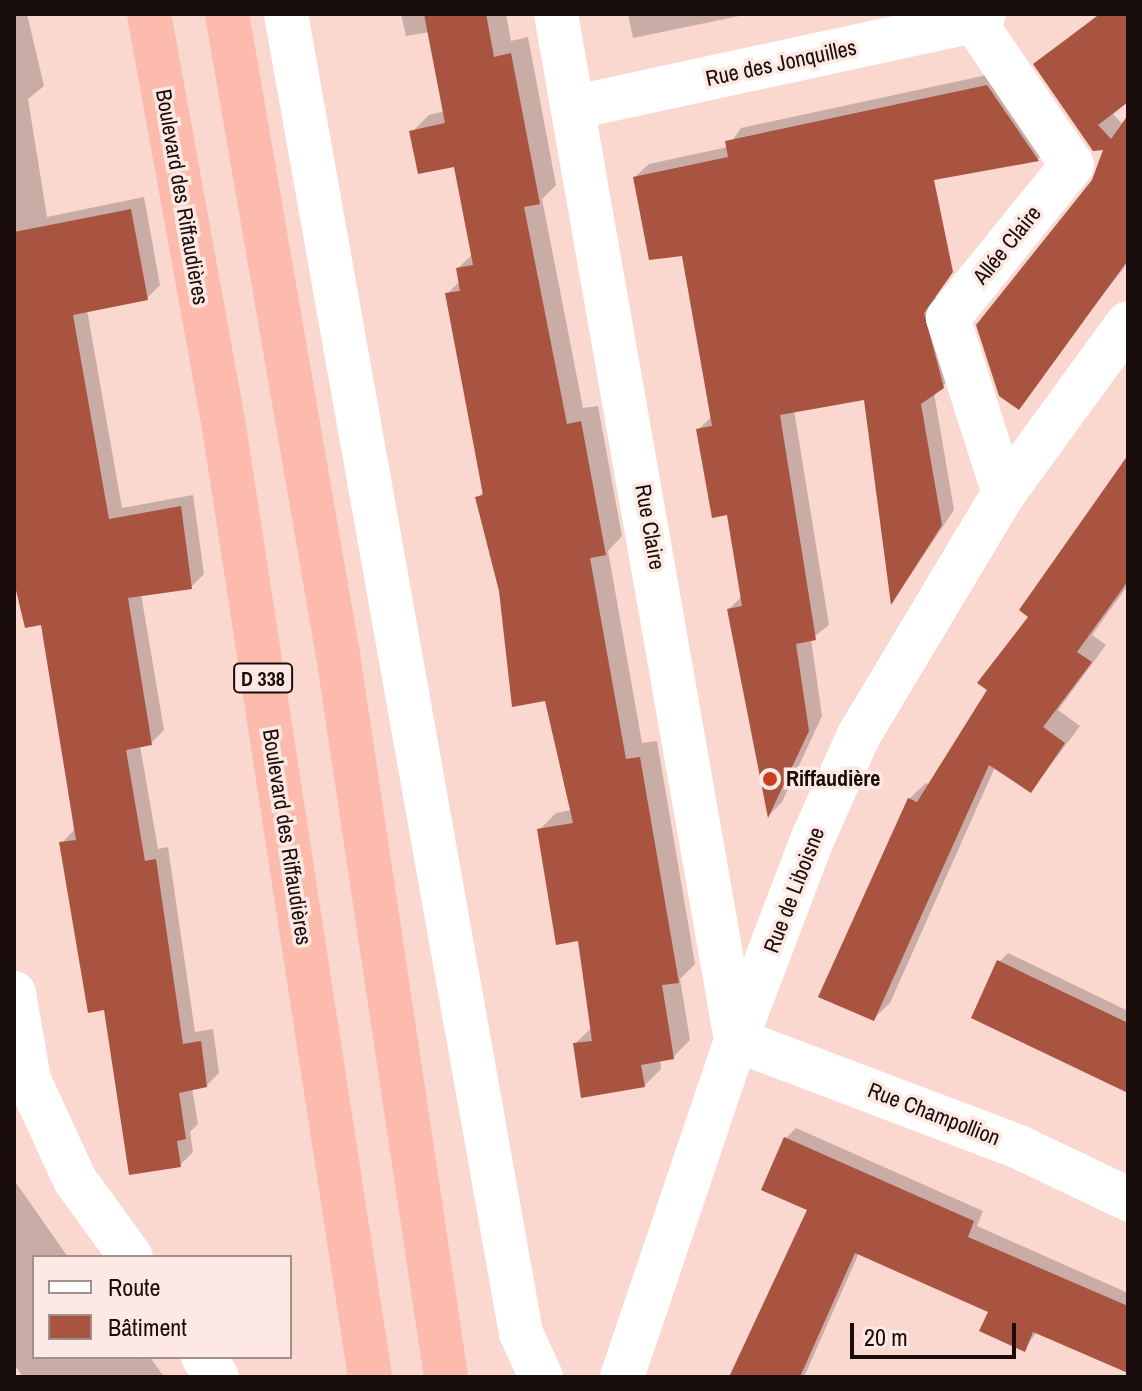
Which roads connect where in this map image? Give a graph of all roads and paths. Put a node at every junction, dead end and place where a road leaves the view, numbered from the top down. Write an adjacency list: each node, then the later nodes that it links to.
1 (149, 14): 15 (highway, Boulevard des Riffaudières / D 338)
2 (227, 14): 16 (highway)
3 (286, 14): 17 (street)
4 (556, 14): 6 (street, Rue Claire)
5 (979, 18): 6 (street, Rue des Jonquilles); 8 (street, Allée Claire)
6 (576, 107): 10 (street, Rue Claire)
7 (1128, 323): 8 (street, Rue de Liboisne)
8 (1004, 493): 10 (street, Rue de Liboisne)
9 (14, 993): 12 (street)
10 (736, 1040): 11 (street, Rue Champollion); 18 (street, Rue de Liboisne)
11 (1128, 1199)
12 (130, 1255)
13 (204, 1359): 14 (street)
14 (217, 1377)
15 (370, 1377)
16 (446, 1377)
17 (541, 1377)
18 (622, 1377)

